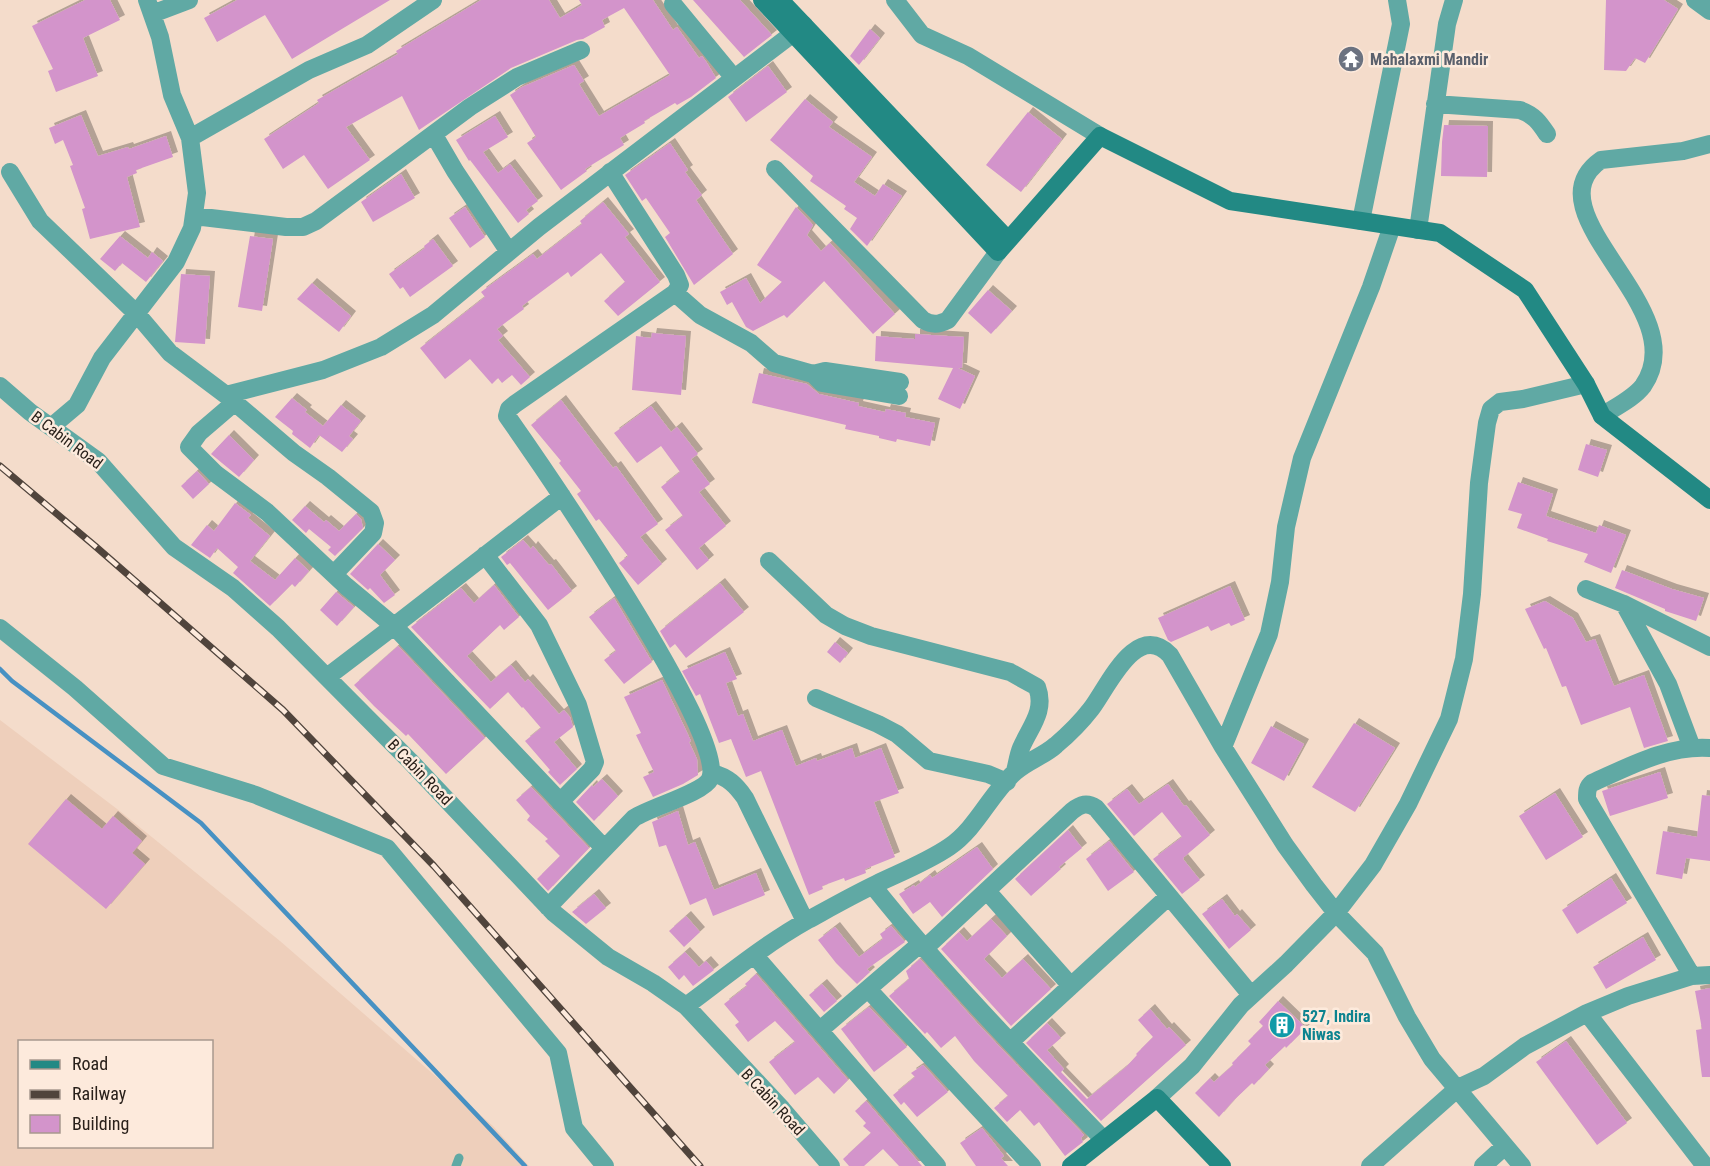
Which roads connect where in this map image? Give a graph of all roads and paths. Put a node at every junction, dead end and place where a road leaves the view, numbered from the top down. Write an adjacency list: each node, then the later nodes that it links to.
1 (189, 0): 10 (street)
2 (433, 0): 19 (street)
3 (762, 0): 12 (street)
4 (780, 0): 12 (street)
5 (895, 0): 18 (street)
6 (1397, 0): 25 (street)
7 (1454, 0): 15 (street)
8 (1695, 0): 11 (street)
9 (673, 4): 14 (street)
10 (149, 7): 19 (street)
11 (1710, 11)
12 (798, 29): 14 (street); 28 (street)
13 (581, 50): 17 (street)
14 (734, 78): 23 (street)
15 (1435, 104): 16 (street); 27 (street)
16 (1547, 134)
17 (434, 135): 24 (street); 29 (street)
18 (1100, 136): 25 (street); 28 (street)
19 (190, 138): 24 (street)
20 (1710, 144): 36 (street)
21 (775, 169): 28 (street)
22 (10, 172): 31 (street)
23 (610, 172): 29 (street); 30 (street)
24 (194, 216): 31 (street)
25 (1362, 221): 26 (street)
26 (1392, 226): 27 (street); 50 (street)
27 (1418, 230): 32 (street)
28 (1003, 246)
29 (509, 252): 35 (street)
30 (675, 293): 34 (street); 38 (street)
31 (137, 314): 35 (street); 37 (street)
32 (1586, 384): 36 (street); 60 (street)
33 (0, 386): 37 (street, B Cabin Road)
34 (899, 389)
35 (230, 399): 42 (street); 42 (street)
36 (1602, 416): 39 (street)
37 (51, 427): 48 (street, B Cabin Road)
38 (562, 496): 40 (street); 52 (street)
39 (1710, 500)
40 (485, 555): 45 (street); 54 (street)
41 (769, 561): 53 (street)
42 (334, 574): 45 (street)
43 (1586, 589): 44 (street)
44 (1624, 604): 47 (street); 51 (street)
45 (394, 626): 48 (street); 54 (street)
46 (0, 628): 76 (street)
47 (1710, 647)
48 (327, 677): 59 (street, B Cabin Road)
49 (816, 698): 53 (street)
50 (1223, 747): 53 (street); 60 (street)
51 (1701, 748): 64 (street)
52 (712, 773): 55 (street); 61 (street)
53 (1011, 776): 56 (street)
54 (560, 802): 55 (street)
55 (604, 848): 59 (street)
56 (873, 886): 61 (street); 62 (street)
57 (987, 891): 58 (street); 62 (street); 65 (street)
58 (1169, 896): 65 (street); 67 (street)
59 (548, 907): 68 (street, B Cabin Road)
60 (1336, 914): 67 (street); 72 (street)
61 (805, 921): 63 (street)
62 (922, 947): 66 (street); 71 (street)
63 (755, 956): 68 (street); 70 (street)
64 (1701, 976): 69 (street)
65 (1071, 986): 71 (street)
66 (868, 989): 70 (street); 79 (street)
67 (1251, 995): 73 (street)
68 (686, 1006): 77 (street, B Cabin Road)
69 (1587, 1013): 72 (street); 85 (street)
70 (820, 1030): 78 (street)
71 (1010, 1042): 74 (street)
72 (1458, 1089): 75 (street); 82 (street)
73 (1157, 1098): 74 (street); 81 (street)
74 (1103, 1140): 80 (street)
75 (1505, 1146): 83 (street); 84 (street)
76 (605, 1166)
77 (831, 1166)
78 (937, 1166)
79 (1032, 1166)
80 (1071, 1166)
81 (1222, 1166)
82 (1370, 1166)
83 (1483, 1166)
84 (1522, 1166)
85 (1705, 1166)

